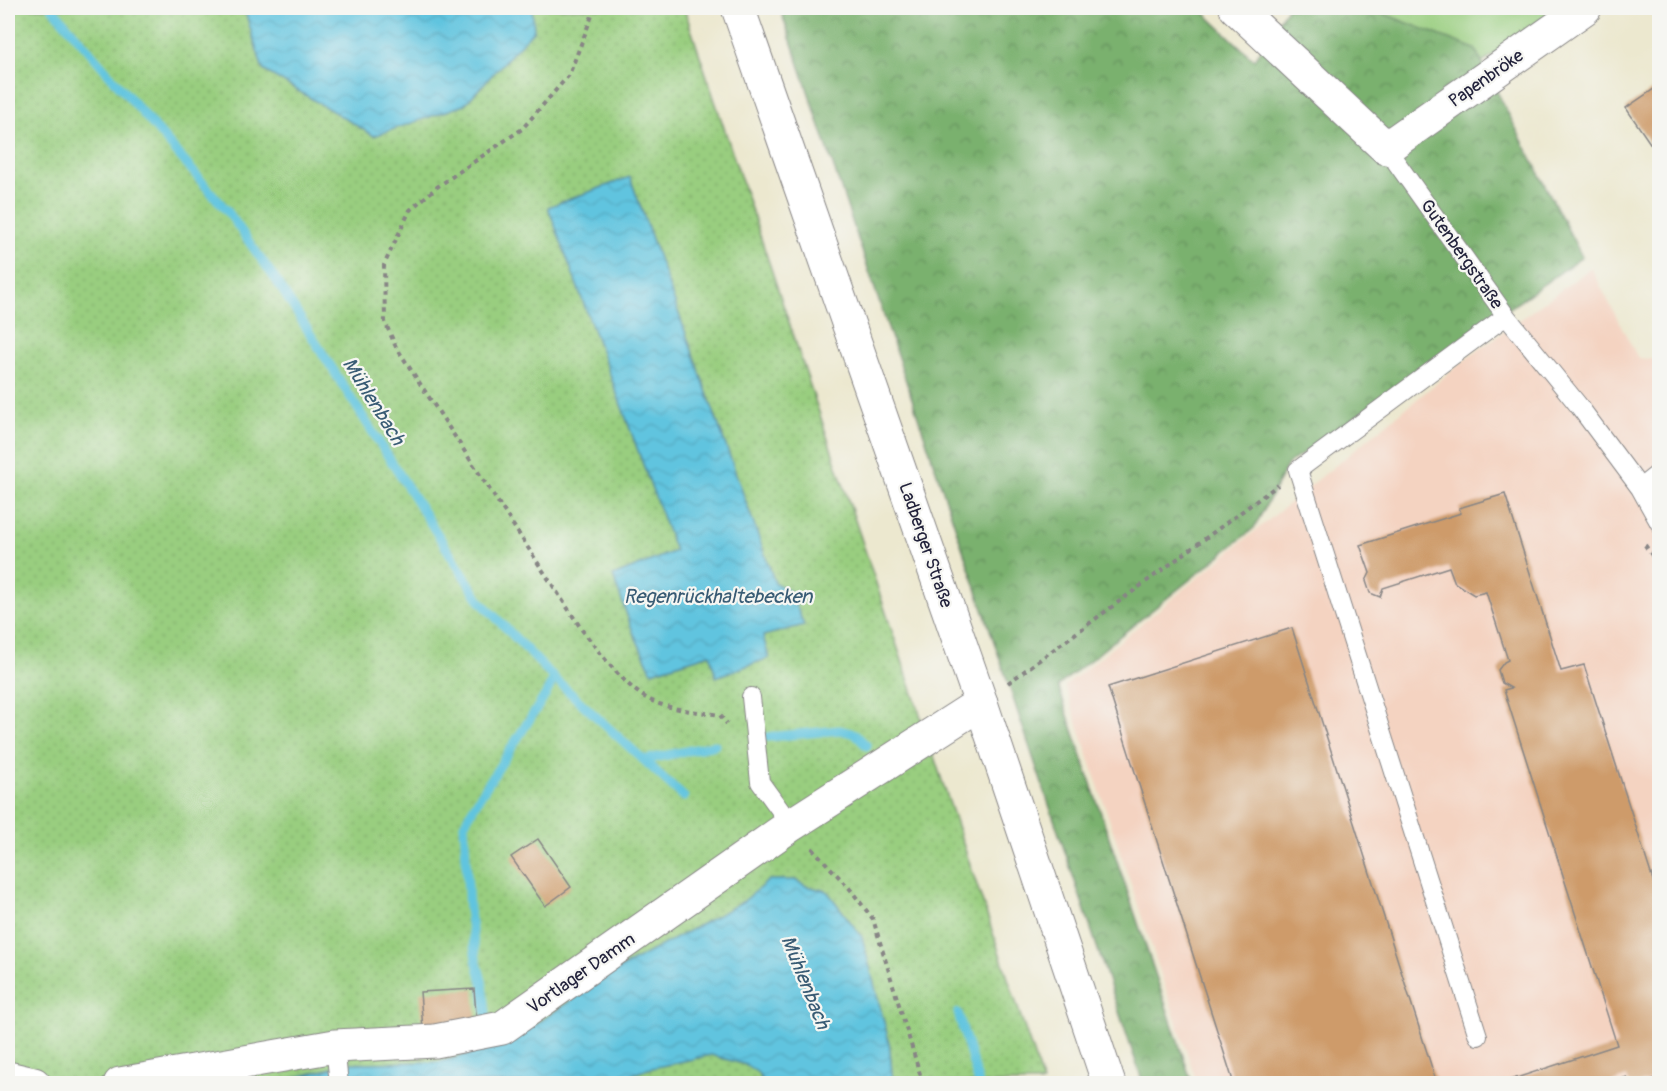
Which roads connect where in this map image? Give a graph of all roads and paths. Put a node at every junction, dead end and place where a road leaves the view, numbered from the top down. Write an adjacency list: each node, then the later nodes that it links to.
1 (595, 8): 13 (path)
2 (738, 8): 12 (street, Ladberger Straße)
3 (1236, 8): 5 (street, Gutenbergstraße)
4 (1585, 8): 5 (street, Papenbröke)
5 (1386, 148): 6 (lane, Gutenbergstraße)
6 (1506, 316): 7 (lane); 9 (lane, Gutenbergstraße)
7 (1298, 470): 12 (path); 15 (lane)
8 (1659, 472): 9 (lane)
9 (1640, 488): 10 (lane, Gutenbergstraße)
10 (1659, 524)
11 (751, 697): 14 (lane)
12 (981, 703): 14 (street, Vortlager Damm); 21 (street, Ladberger Straße)
13 (732, 729)
14 (791, 825): 16 (street, Vortlager Damm); 20 (path)
15 (1478, 1036)
16 (336, 1065): 19 (street, Vortlager Damm)
17 (8, 1078): 18 (street)
18 (34, 1083)
19 (120, 1083)
20 (923, 1083)
21 (1109, 1083)

